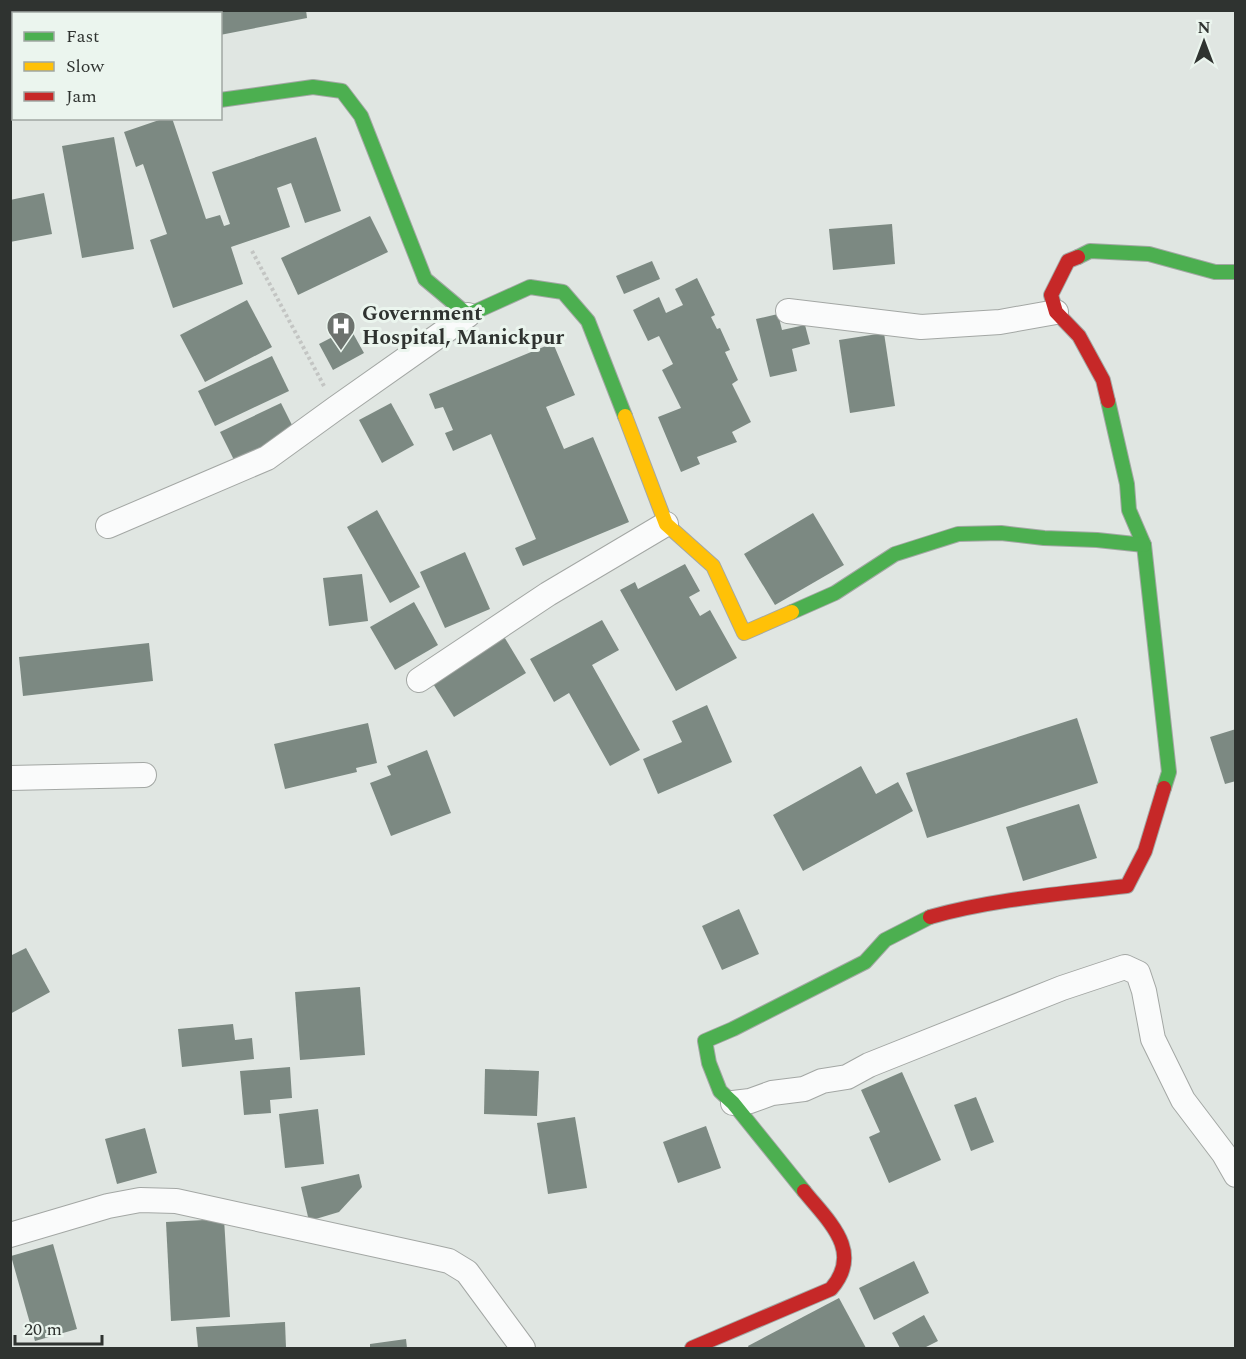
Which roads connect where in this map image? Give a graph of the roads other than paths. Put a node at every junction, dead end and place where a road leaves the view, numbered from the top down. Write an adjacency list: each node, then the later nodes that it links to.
1 (222, 100): 5 (street)
2 (1236, 272): 4 (street)
3 (788, 311): 4 (street)
4 (1056, 312): 8 (street)
5 (468, 315): 6 (street); 7 (street)
6 (666, 524): 8 (street); 9 (street)
7 (108, 526)
8 (1144, 545): 12 (street)
9 (419, 680)
10 (144, 775): 11 (street)
11 (10, 778)
12 (733, 1103): 13 (street); 16 (street)
13 (1236, 1175)
14 (10, 1235): 15 (street)
15 (523, 1348)
16 (692, 1348)

